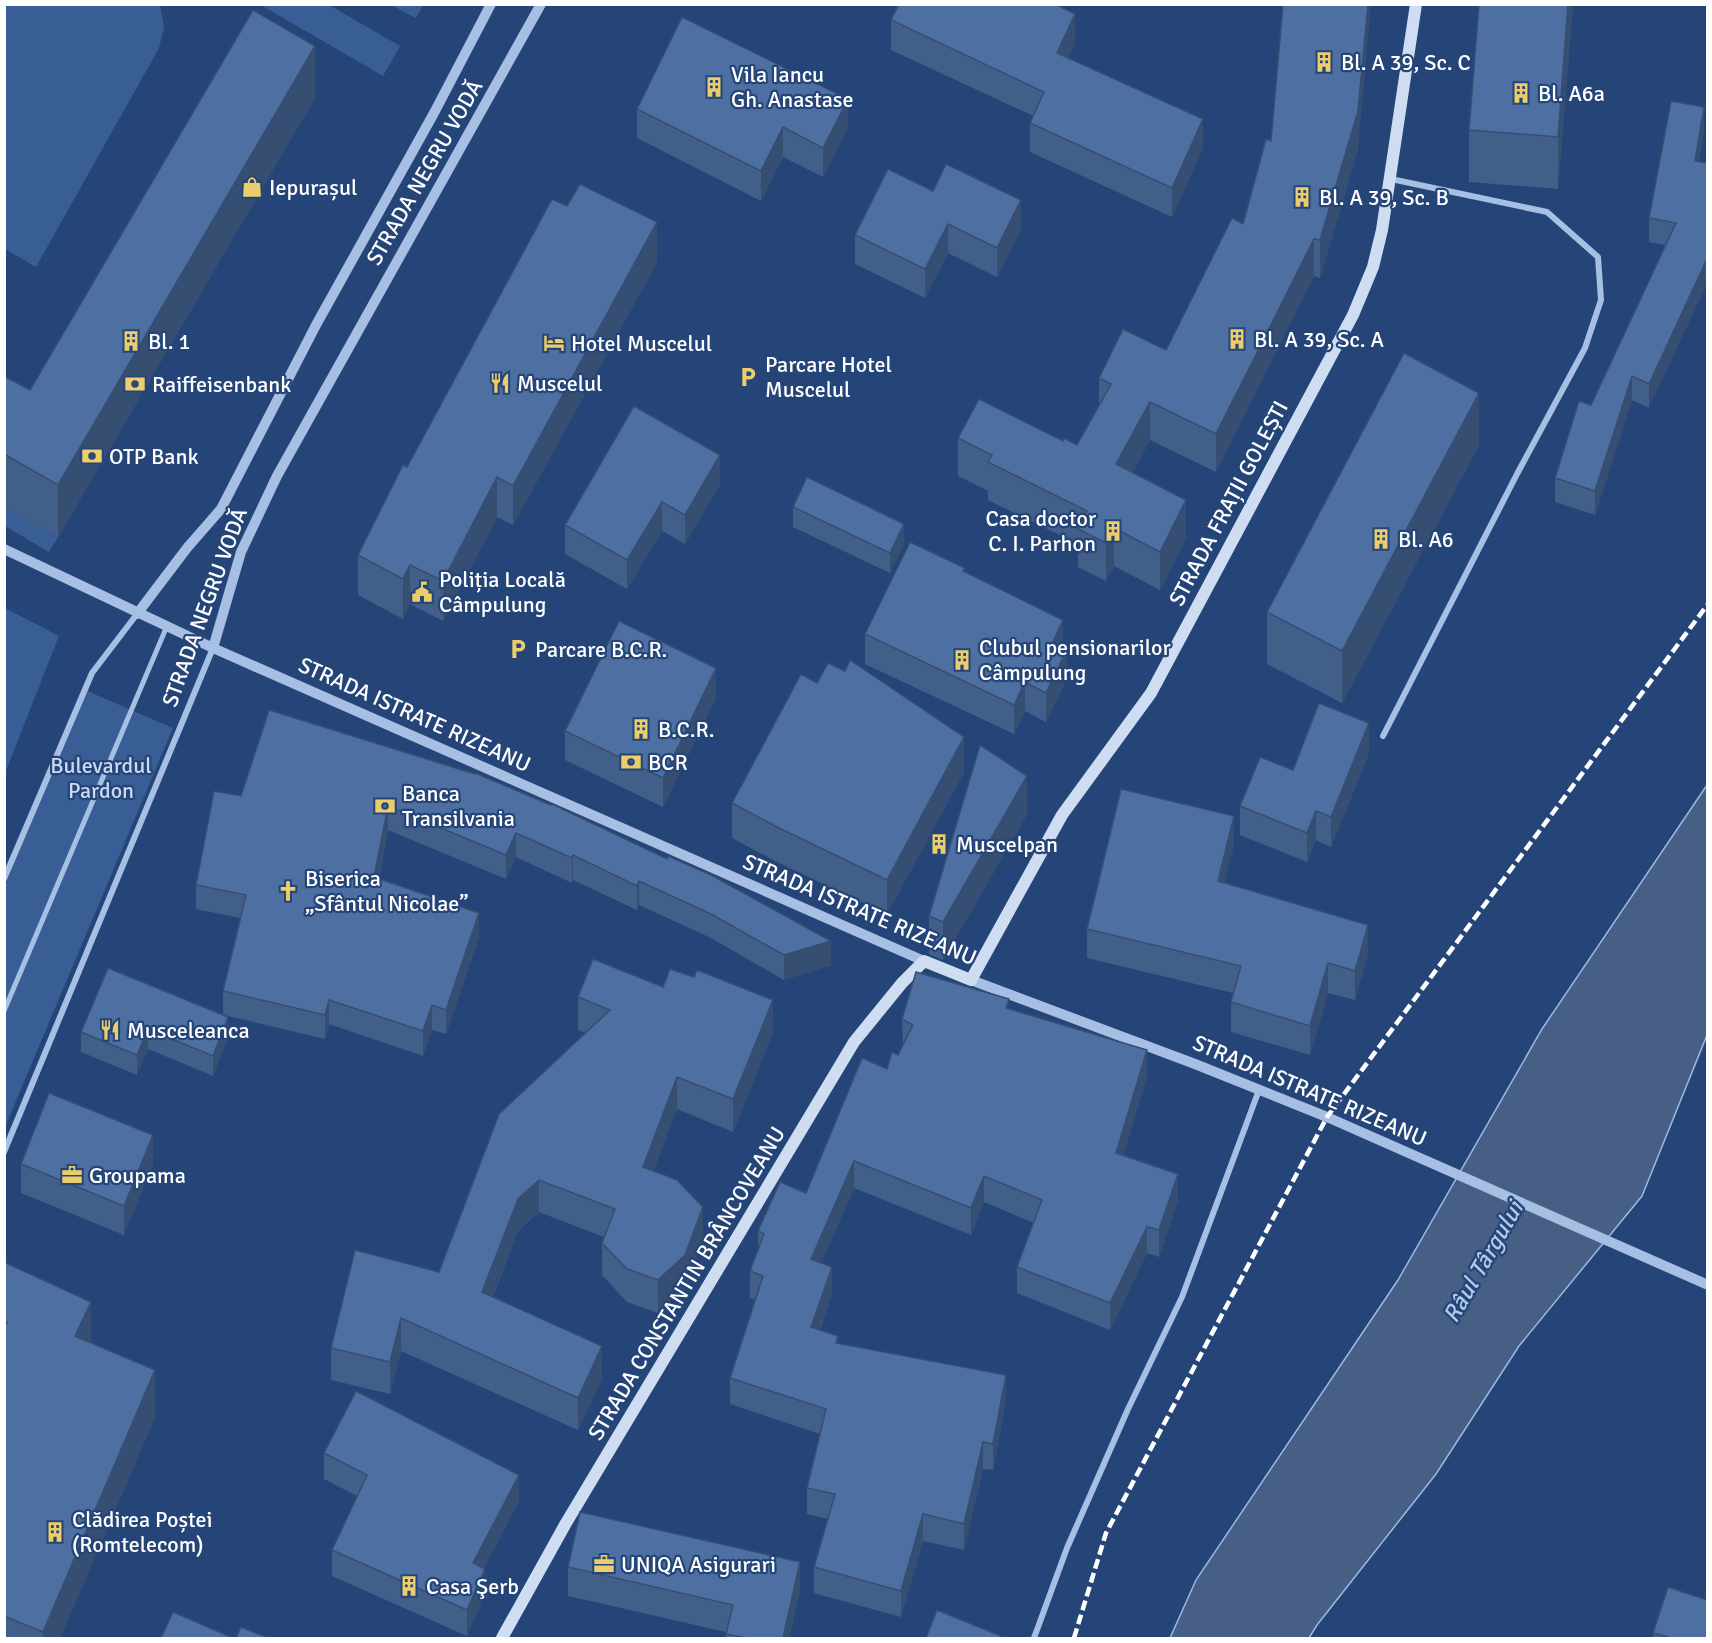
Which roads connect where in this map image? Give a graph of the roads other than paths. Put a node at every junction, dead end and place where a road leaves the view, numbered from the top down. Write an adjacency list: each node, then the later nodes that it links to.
1 (491, 4): 6 (street, STRADA NEGRU VODĂ)
2 (541, 4): 8 (street, STRADA NEGRU VODĂ)
3 (1416, 4): 4 (main road, STRADA FRAȚII GOLEȘTI)
4 (1391, 179): 9 (street); 12 (main road, STRADA FRAȚII GOLEȘTI)
5 (4, 549): 6 (street, STRADA ISTRATE RIZEANU)
6 (137, 614): 7 (street, STRADA ISTRATE RIZEANU); 10 (street)
7 (167, 626): 8 (street, STRADA ISTRATE RIZEANU); 13 (street)
8 (213, 648): 11 (street, STRADA ISTRATE RIZEANU); 15 (street, STRADA NEGRU VODĂ)
9 (1383, 736)
10 (4, 879)
11 (924, 961): 12 (main road, STRADA ISTRATE RIZEANU); 17 (main road, STRADA CONSTANTIN BRÂNCOVEANU)
12 (971, 980): 14 (street, STRADA ISTRATE RIZEANU)
13 (4, 1011)
14 (1259, 1090): 16 (street, STRADA ISTRATE RIZEANU); 18 (street)
15 (4, 1152)
16 (1707, 1285)
17 (502, 1638)
18 (1034, 1638)

